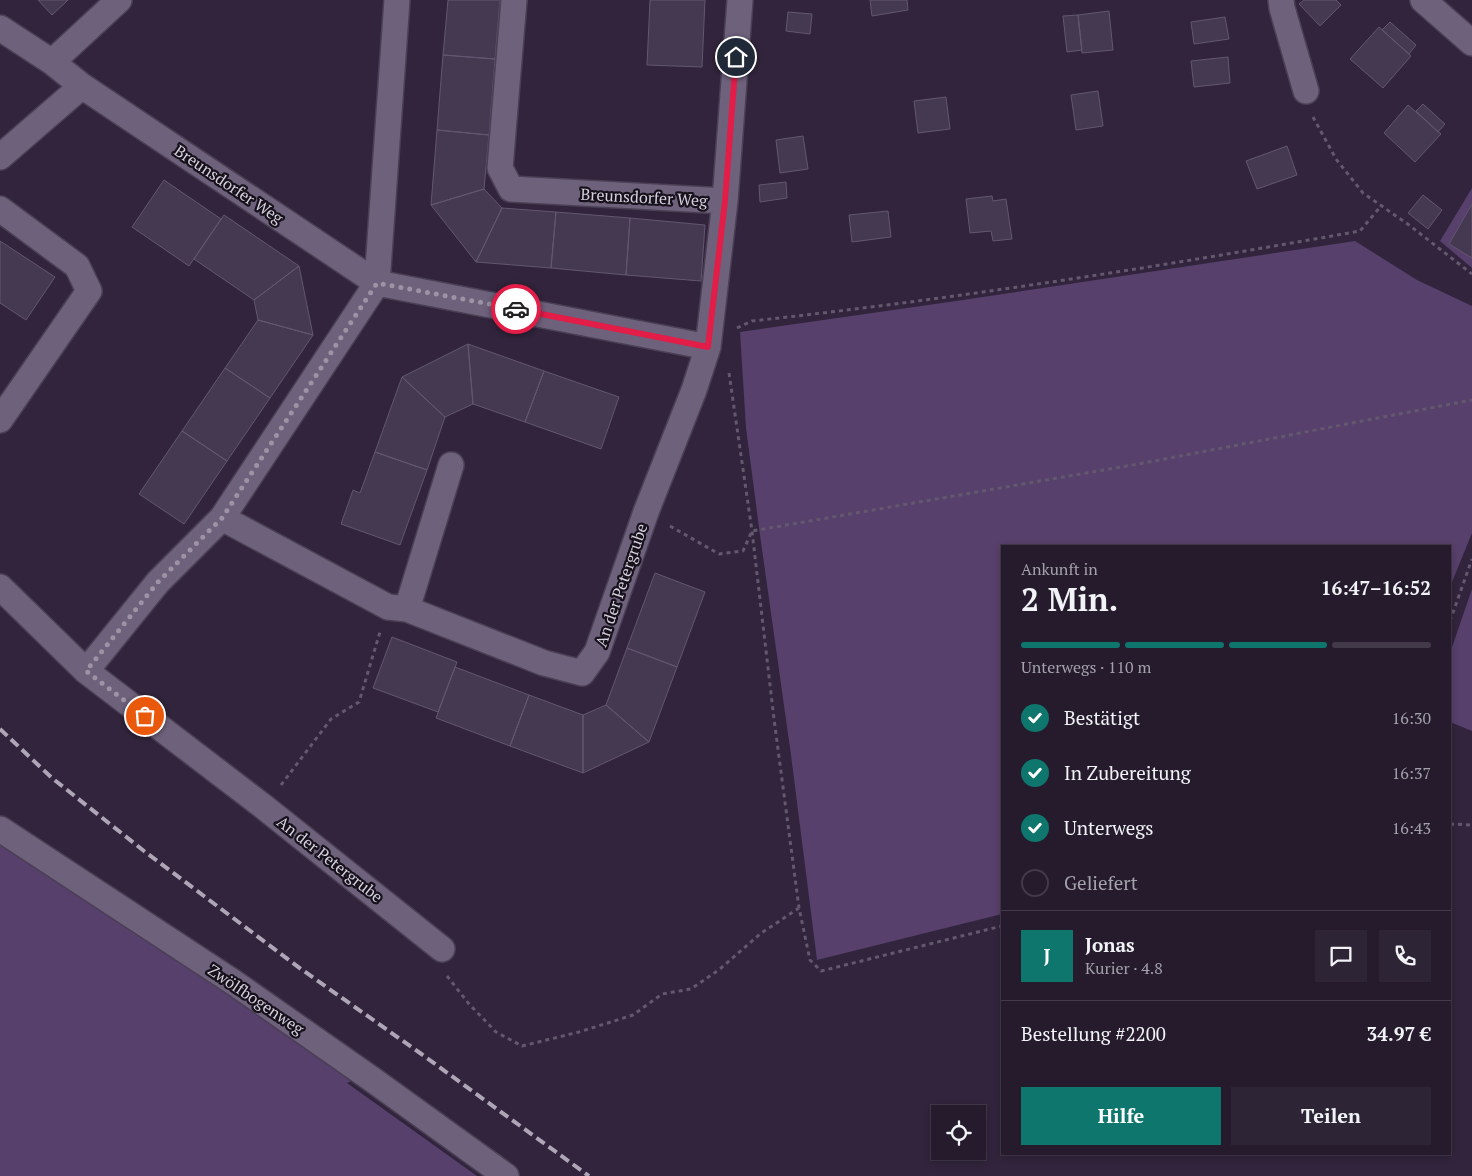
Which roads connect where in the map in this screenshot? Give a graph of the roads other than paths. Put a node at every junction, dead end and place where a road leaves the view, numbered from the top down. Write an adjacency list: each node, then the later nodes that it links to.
1 (119, 0): 9 (street)
2 (397, 0): 15 (street)
3 (514, 0): 13 (street, Breunsdorfer Weg)
4 (740, 0): 13 (street)
5 (1281, 0): 11 (street)
6 (1423, 0): 8 (street)
7 (0, 28): 9 (street, Breunsdorfer Weg)
8 (1472, 43)
9 (52, 62): 10 (street, Breunsdorfer Weg)
10 (82, 86): 12 (street); 15 (street, Breunsdorfer Weg)
11 (1306, 91)
12 (0, 157)
13 (725, 201): 16 (street, Breunsdorfer Weg)
14 (0, 209): 17 (street)
15 (377, 283): 16 (street, Breunsdorfer Weg); 19 (street)
16 (709, 338): 21 (street, An der Petergrube)
17 (0, 420)
18 (451, 465): 21 (street)
19 (222, 518): 21 (street, An der Petergrube); 22 (street)
20 (0, 587): 22 (street, An der Petergrube)
21 (397, 608)
22 (86, 671): 24 (street, An der Petergrube)
23 (0, 829): 25 (street, Zwölfbogenweg)
24 (442, 949)
25 (506, 1176)

